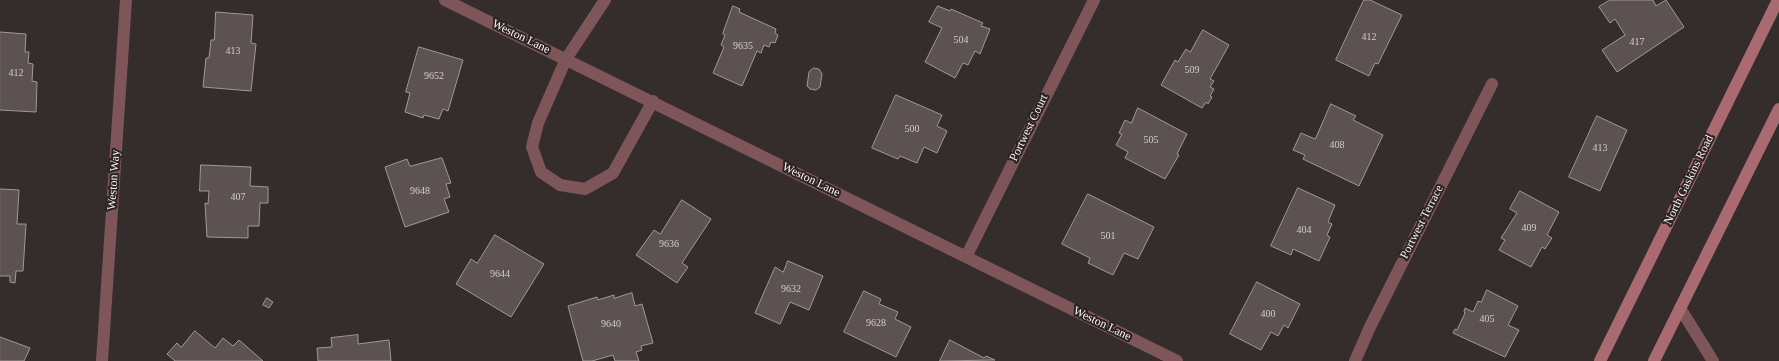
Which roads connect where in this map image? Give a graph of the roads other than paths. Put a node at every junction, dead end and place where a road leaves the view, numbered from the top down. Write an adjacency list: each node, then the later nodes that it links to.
1 (126, 0): 12 (street, Weston Way)
2 (446, 0): 6 (street, Weston Lane)
3 (605, 0): 6 (street)
4 (1094, 0): 10 (street, Portwest Court)
5 (1778, 0): 15 (main road, North Gaskins Road)
6 (566, 59): 8 (street, Weston Lane); 8 (street)
7 (1492, 84): 14 (street, Portwest Terrace)
8 (653, 101): 10 (street, Weston Lane)
9 (1779, 109): 11 (main road)
10 (966, 257): 13 (street, Weston Lane)
11 (1680, 308): 16 (main road); 17 (street)
12 (102, 361)
13 (1177, 361)
14 (1355, 361)
15 (1600, 361)
16 (1654, 361)
17 (1713, 361)

